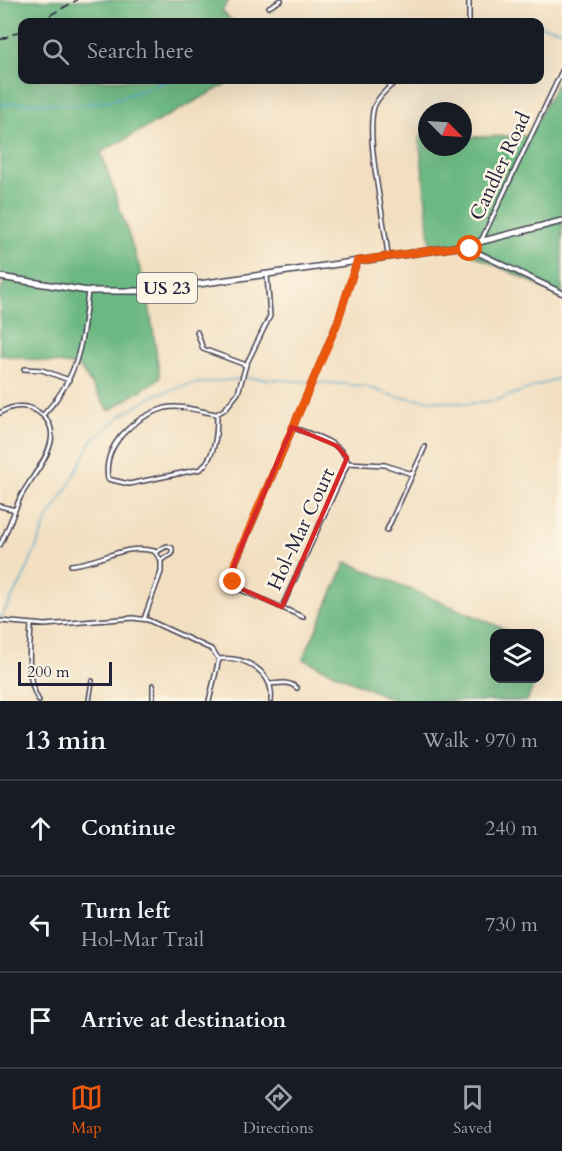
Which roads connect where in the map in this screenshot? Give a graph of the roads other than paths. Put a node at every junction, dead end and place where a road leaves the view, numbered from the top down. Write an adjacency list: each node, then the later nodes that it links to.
1 (282, 0): 3 (street)
2 (469, 0): 4 (street)
3 (269, 7)
4 (469, 18)
5 (562, 71): 8 (street, Candler Road)
6 (394, 84): 11 (street)
7 (562, 221): 8 (main road, US 23)
8 (481, 241): 9 (main road, US 23)
9 (463, 246): 10 (street); 11 (main road, US 23)
10 (470, 249): 16 (street)
11 (388, 256): 12 (main road, US 23)
12 (357, 261): 13 (main road, US 23); 24 (street)
13 (267, 275): 15 (main road, US 23); 18 (street)
14 (0, 277): 15 (main road, US 23)
15 (88, 291): 20 (street)
16 (562, 293)
17 (197, 332): 18 (street)
18 (246, 365): 22 (street)
19 (24, 369): 20 (street)
20 (69, 380): 23 (street)
21 (0, 413): 23 (street)
22 (217, 414): 22 (street)
23 (42, 416): 29 (street)
24 (292, 427): 26 (street, Hol-Mar Court); 35 (street)
25 (425, 447): 27 (street)
26 (348, 463): 27 (street); 35 (street, Hol-Mar Court)
27 (412, 474): 30 (street)
28 (0, 506): 29 (street)
29 (15, 510): 31 (street)
30 (387, 530)
31 (0, 545)
32 (156, 552): 33 (street); 33 (street); 34 (street)
33 (161, 560): 37 (street)
34 (72, 565)
35 (282, 607): 36 (street)
36 (303, 617)
37 (144, 620): 39 (street); 40 (street)
38 (0, 621): 39 (street)
39 (31, 625): 45 (street)
40 (219, 659): 42 (street); 48 (street)
41 (92, 681): 46 (street)
42 (271, 684): 44 (street); 49 (street)
43 (153, 685): 47 (street)
44 (297, 688)
45 (39, 701)
46 (89, 701)
47 (153, 701)
48 (209, 701)
49 (271, 701)

